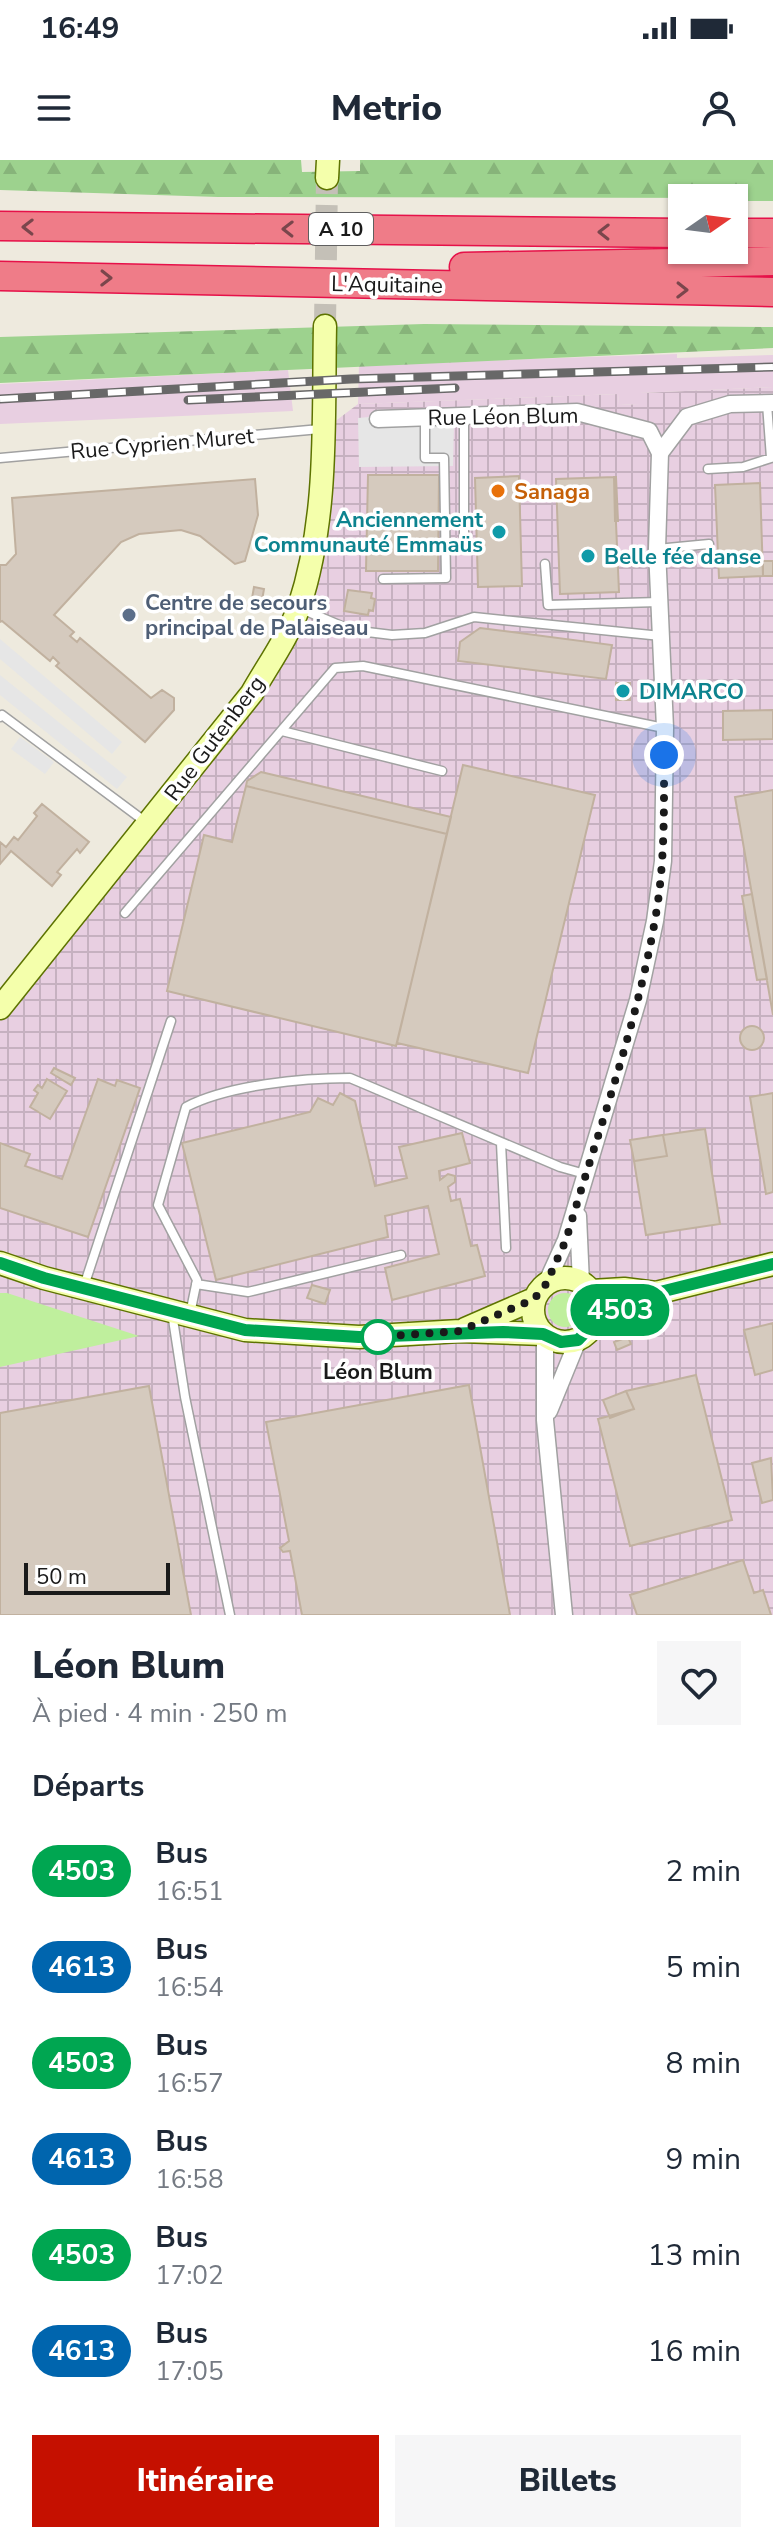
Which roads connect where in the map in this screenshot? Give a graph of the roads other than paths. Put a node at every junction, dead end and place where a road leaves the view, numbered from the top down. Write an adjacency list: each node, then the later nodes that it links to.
1 (0, 226): 2 (highway, A 10, one-way to 1)
2 (668, 233)
3 (748, 233): 4 (highway)
4 (773, 233)
5 (773, 261): 7 (highway)
6 (0, 276): 7 (highway, L'Aquitaine, one-way to 7)
7 (269, 281): 8 (highway, L'Aquitaine, one-way to 8)
8 (773, 292)
9 (325, 326): 14 (street, Rue Gutenberg)
10 (770, 403): 15 (street); 17 (lane)
11 (425, 418): 12 (street, Rue Léon Blum); 13 (street, Rue Léon Blum); 22 (lane)
12 (464, 418): 15 (street, Rue Léon Blum); 19 (lane)
13 (378, 419)
14 (325, 429): 16 (lane, Rue Cyprien Muret); 24 (street, Rue Gutenberg)
15 (660, 453): 20 (street)
16 (0, 458)
17 (708, 469)
18 (709, 544): 20 (lane)
19 (464, 547)
20 (657, 549): 23 (street)
21 (545, 564): 23 (lane)
22 (383, 579)
23 (659, 602): 25 (street)
24 (298, 607): 25 (lane); 30 (street, Rue Gutenberg)
25 (661, 636): 27 (street)
26 (1, 715): 30 (lane)
27 (665, 728): 28 (lane); 35 (street)
28 (282, 731): 29 (lane); 31 (lane)
29 (442, 771)
30 (147, 823): 32 (street, Rue Gutenberg)
31 (125, 913)
32 (0, 1008)
33 (171, 1021): 43 (lane)
34 (501, 1143): 35 (lane); 37 (lane); 41 (lane)
35 (585, 1174): 36 (street)
36 (577, 1203): 42 (street); 44 (street)
37 (506, 1248)
38 (401, 1255): 41 (lane)
39 (773, 1264): 45 (street)
40 (6, 1269): 43 (street)
41 (196, 1284): 46 (lane)
42 (586, 1287): 44 (street); 45 (street); 47 (street)
43 (83, 1289): 46 (street)
44 (540, 1292): 48 (street); 49 (street)
45 (656, 1293): 47 (street)
46 (180, 1315): 48 (street); 52 (lane)
47 (595, 1322): 50 (street)
48 (460, 1331): 49 (street)
49 (544, 1335): 50 (street); 51 (street)
50 (578, 1340): 51 (street)
51 (545, 1420): 53 (street)
52 (230, 1615)
53 (564, 1615)

